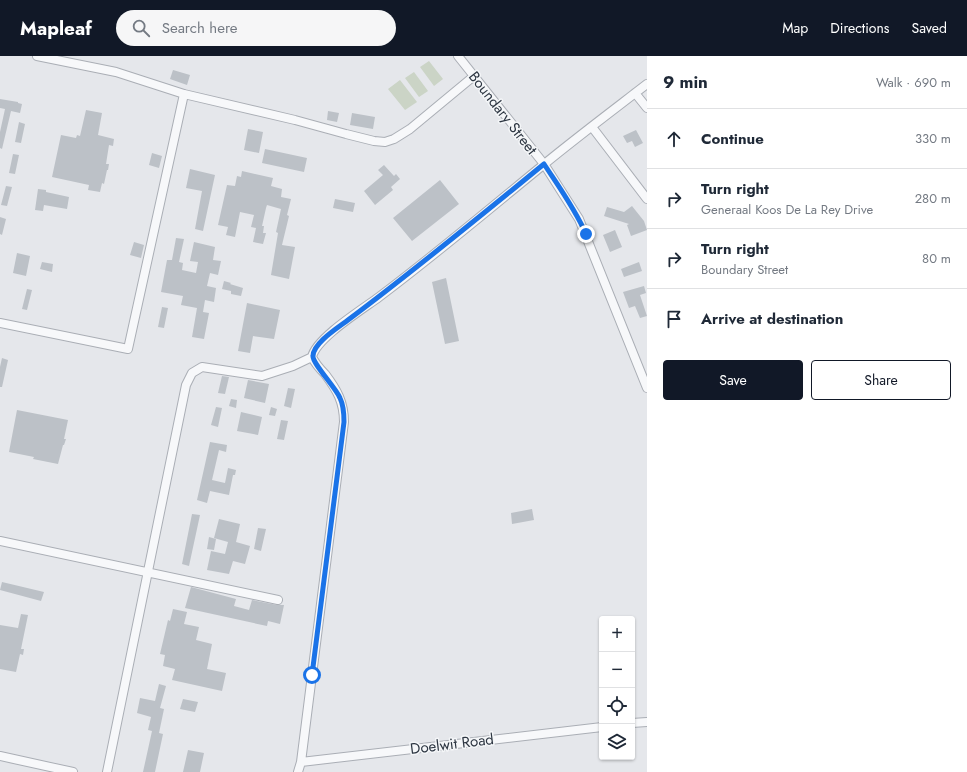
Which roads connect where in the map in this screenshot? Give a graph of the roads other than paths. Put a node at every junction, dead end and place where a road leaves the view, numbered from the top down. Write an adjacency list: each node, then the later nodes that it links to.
1 (37, 56): 6 (street)
2 (458, 56): 3 (street, Boundary Street)
3 (474, 76): 6 (street); 9 (street, Boundary Street)
4 (647, 84): 5 (street)
5 (635, 93): 7 (street); 8 (street)
6 (184, 94): 11 (street)
7 (647, 108)
8 (592, 127): 9 (street); 10 (street)
9 (544, 164): 12 (street); 13 (street, Boundary Street)
10 (647, 199)
11 (0, 323)
12 (312, 357): 15 (street); 21 (street)
13 (647, 388)
14 (0, 541): 15 (street)
15 (148, 571): 16 (street); 23 (street)
16 (278, 600)
17 (647, 722): 18 (street)
18 (635, 724)
19 (599, 727): 21 (street, Doelwit Road)
20 (0, 756): 22 (street)
21 (301, 762): 24 (street)
22 (73, 772)
23 (107, 772)
24 (298, 772)

